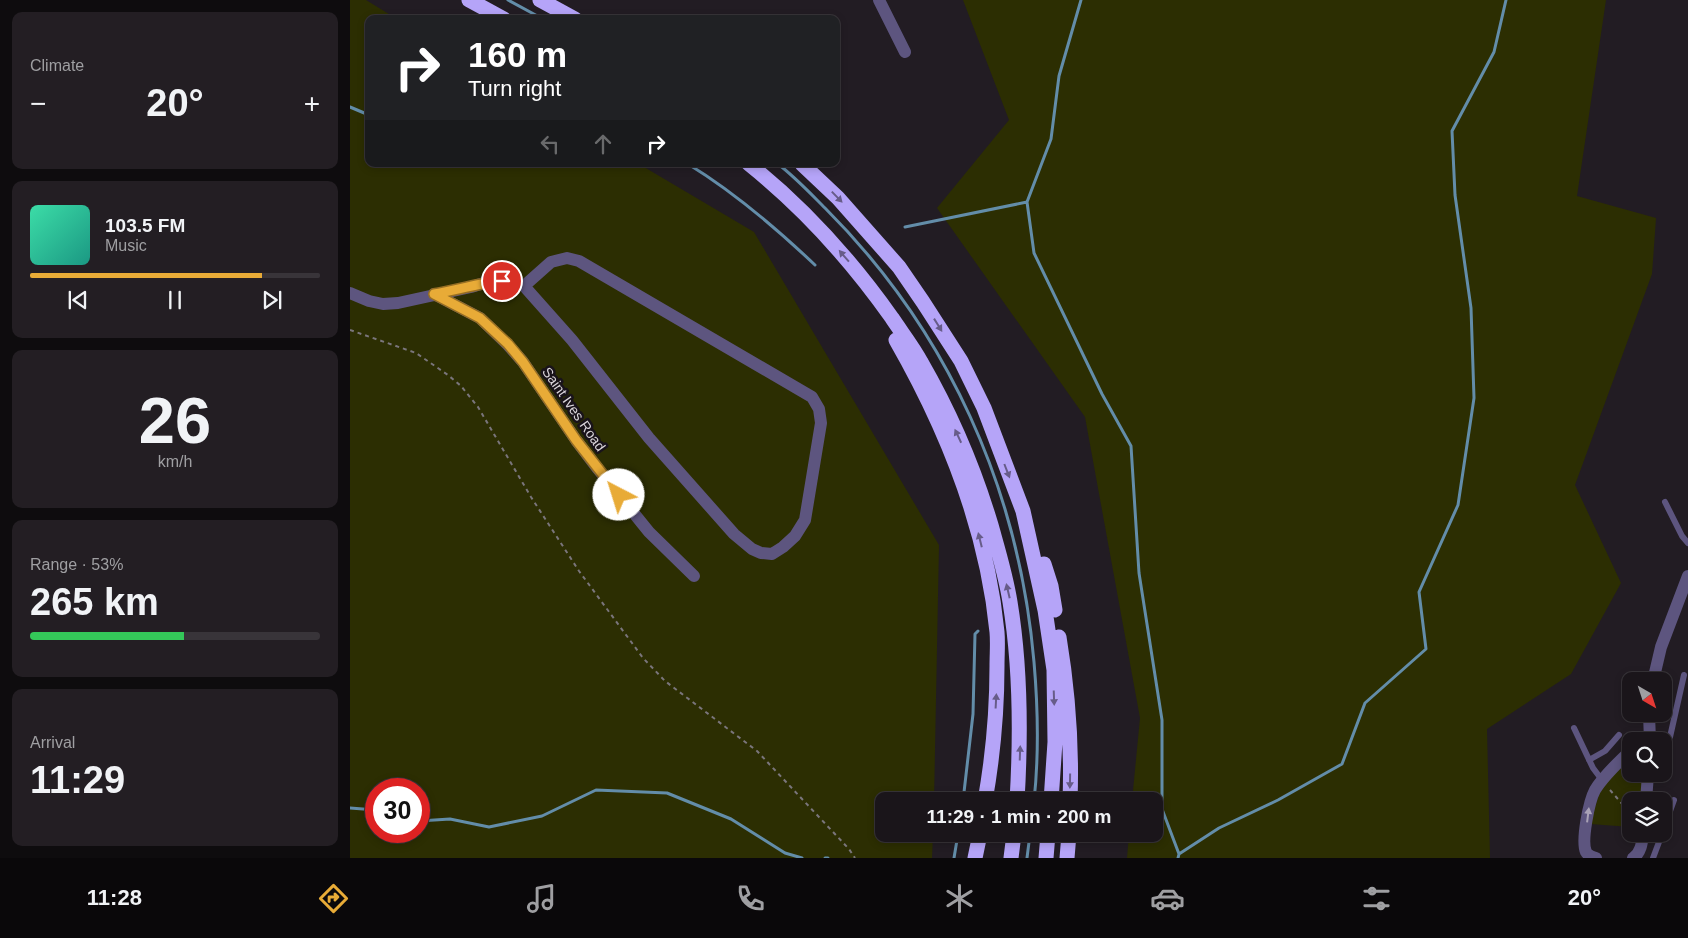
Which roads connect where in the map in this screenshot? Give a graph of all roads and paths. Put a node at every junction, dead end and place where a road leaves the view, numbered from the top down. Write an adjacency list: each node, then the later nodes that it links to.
1 (469, 0): 4 (highway)
2 (540, 0): 5 (highway)
3 (879, 0): 6 (street)
4 (497, 15)
5 (568, 15)
6 (905, 52)
7 (752, 167): 9 (highway, one-way to 7)
8 (805, 167): 15 (highway, one-way to 15)
9 (868, 284): 27 (highway, one-way to 9); 28 (highway, one-way to 9)
10 (524, 286): 10 (street); 12 (street)
11 (350, 293): 12 (street)
12 (434, 294): 17 (street, Saint Ives Road)
13 (350, 330): 43 (path)
14 (1665, 502): 16 (lane)
15 (1023, 512): 29 (highway, one-way to 29); 30 (highway, one-way to 30)
16 (1688, 543)
17 (694, 576)
18 (1688, 576): 19 (street)
19 (1655, 672)
20 (1684, 675): 22 (lane)
21 (1574, 728): 25 (lane)
22 (1671, 732)
23 (1619, 735): 25 (lane)
24 (1622, 759): 26 (street)
25 (1589, 760): 26 (lane)
26 (1602, 780): 32 (path); 42 (street, one-way to 26)
27 (986, 792)
28 (1017, 792)
29 (1052, 792)
30 (1070, 792)
31 (1674, 800): 33 (lane)
32 (1622, 803)
33 (1672, 806)
34 (979, 842): 44 (highway)
35 (1013, 842): 45 (highway)
36 (1047, 842): 46 (highway)
37 (1068, 842): 47 (highway)
38 (1641, 842): 40 (street)
39 (1659, 842): 41 (lane)
40 (1637, 854): 41 (lane)
41 (1654, 856)
42 (1590, 857)
43 (855, 858)
44 (976, 858)
45 (1011, 858)
46 (1046, 858)
47 (1067, 858)

